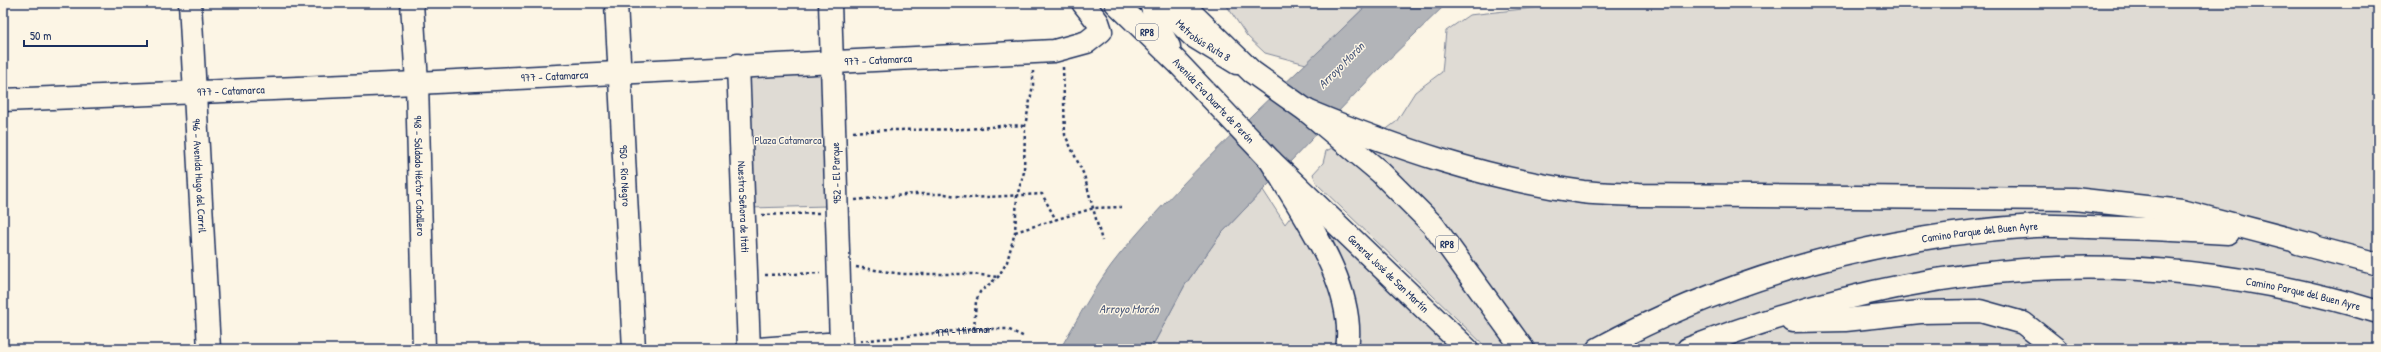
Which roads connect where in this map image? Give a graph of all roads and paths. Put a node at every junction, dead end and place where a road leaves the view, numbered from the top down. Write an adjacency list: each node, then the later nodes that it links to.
1 (190, 3): 17 (main road, 946 - Avenida Hugo del Carril)
2 (412, 3): 16 (main road, 948 - Soldado Héctor Caballero)
3 (616, 3): 14 (main road, 950 - Río Negro)
4 (830, 3): 11 (main road, 952 - El Parque)
5 (1083, 3): 9 (main road, 977 - Catamarca)
6 (1116, 3): 12 (main road, Avenida Eva Duarte de Perón / RP8)
7 (1181, 3): 15 (main road)
8 (1152, 7): 12 (main road); 15 (main road, Metrobús Ruta 8)
9 (1054, 51): 10 (main road, 977 - Catamarca); 26 (path)
10 (1032, 52): 11 (main road, 977 - Catamarca); 19 (path)
11 (831, 61): 13 (main road, 977 - Catamarca); 20 (main road, 952 - El Parque)
12 (1177, 62): 23 (main road, Avenida Eva Duarte de Perón / RP8)
13 (738, 65): 14 (main road, 977 - Catamarca); 27 (main road, Nuestra Señora de Itati)
14 (619, 72): 16 (main road, 977 - Catamarca); 43 (main road, 950 - Río Negro)
15 (1252, 72): 21 (main road)
16 (417, 83): 17 (main road, 977 - Catamarca); 42 (main road, 948 - Soldado Héctor Caballero)
17 (194, 92): 18 (main road, 977 - Catamarca); 41 (main road, 946 - Avenida Hugo del Carril)
18 (3, 100)
19 (1025, 126): 20 (path); 22 (path)
20 (835, 134): 24 (main road, 952 - El Parque)
21 (1362, 144): 31 (main road); 48 (main road, RP8)
22 (1017, 196): 24 (path); 28 (path); 29 (path)
23 (1304, 202): 46 (main road); 47 (main road, General José de San Martín)
24 (837, 207): 27 (path); 33 (main road, 952 - El Parque)
25 (1121, 207): 26 (path)
26 (1094, 208): 28 (path); 30 (path)
27 (744, 216): 34 (main road, Nuestra Señora de Itati)
28 (1056, 220): 29 (path)
29 (1015, 232): 35 (path)
30 (1102, 241)
31 (2312, 245): 32 (main road, Camino Parque del Buen Ayre); 49 (main road, Camino Parque del Buen Ayre)
32 (2378, 264)
33 (838, 269): 34 (path); 35 (path); 40 (main road, 952 - El Parque)
34 (746, 276): 44 (main road, Nuestra Señora de Itati)
35 (998, 277): 38 (path)
36 (2378, 312): 37 (main road, Camino Parque del Buen Ayre)
37 (1768, 322): 50 (main road, Camino Parque del Buen Ayre); 51 (main road)
38 (974, 329): 39 (path, 979 - Miramar); 40 (path, 979 - Miramar)
39 (1025, 337)
40 (842, 343): 45 (main road)
41 (209, 349)
42 (424, 349)
43 (634, 349)
44 (749, 349)
45 (758, 349)
46 (1347, 349)
47 (1467, 349)
48 (1523, 349)
49 (1598, 349)
50 (1688, 349)
51 (2056, 349)

